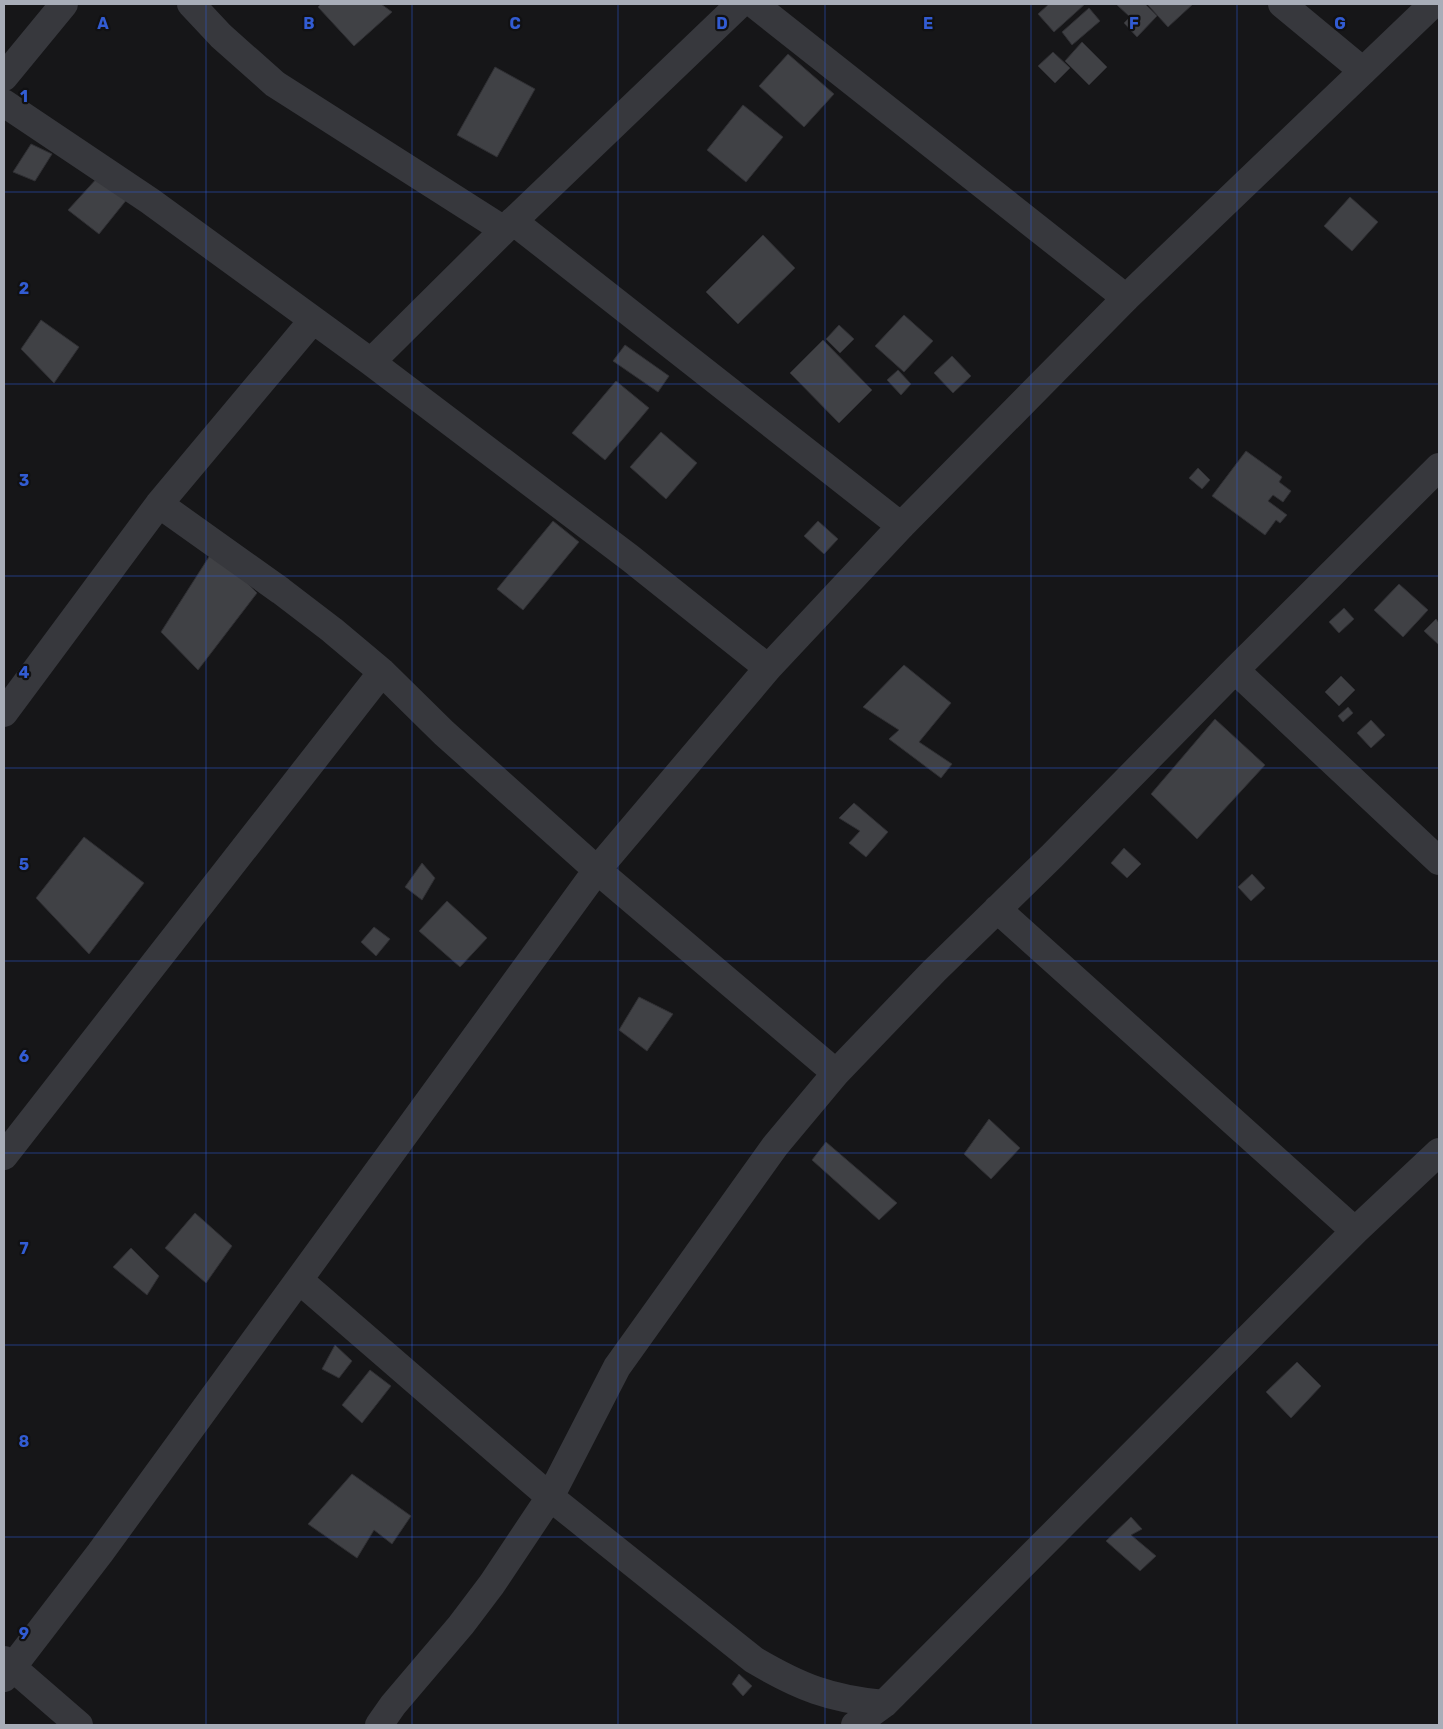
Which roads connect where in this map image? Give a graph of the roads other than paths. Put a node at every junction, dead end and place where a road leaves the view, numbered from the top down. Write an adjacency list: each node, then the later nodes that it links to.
1 (64, 4): 8 (street)
2 (191, 4): 10 (street)
3 (740, 4): 10 (street)
4 (754, 4): 11 (street)
5 (1282, 4): 7 (street)
6 (1433, 4): 7 (street)
7 (1364, 71): 11 (street)
8 (4, 77)
9 (4, 103): 12 (street)
10 (508, 226): 13 (street); 16 (street)
11 (1126, 298): 16 (street)
12 (314, 320): 13 (street); 15 (street)
13 (371, 362): 17 (street)
14 (1439, 467): 18 (street)
15 (160, 504): 19 (street); 20 (street)
16 (901, 526): 17 (street)
17 (768, 668): 22 (street)
18 (1235, 670): 21 (street); 23 (street)
19 (382, 672): 22 (street); 26 (street)
20 (4, 713)
21 (1439, 861)
22 (596, 870): 24 (street); 28 (street)
23 (997, 910): 24 (street); 27 (street)
24 (836, 1073): 29 (street)
25 (1439, 1152): 27 (street)
26 (4, 1156)
27 (1355, 1231): 31 (street)
28 (299, 1280): 29 (street); 30 (street)
29 (550, 1497): 31 (street); 33 (street)
30 (6, 1668): 32 (street)
31 (884, 1704): 34 (street)
32 (79, 1725)
33 (379, 1725)
34 (855, 1725)

